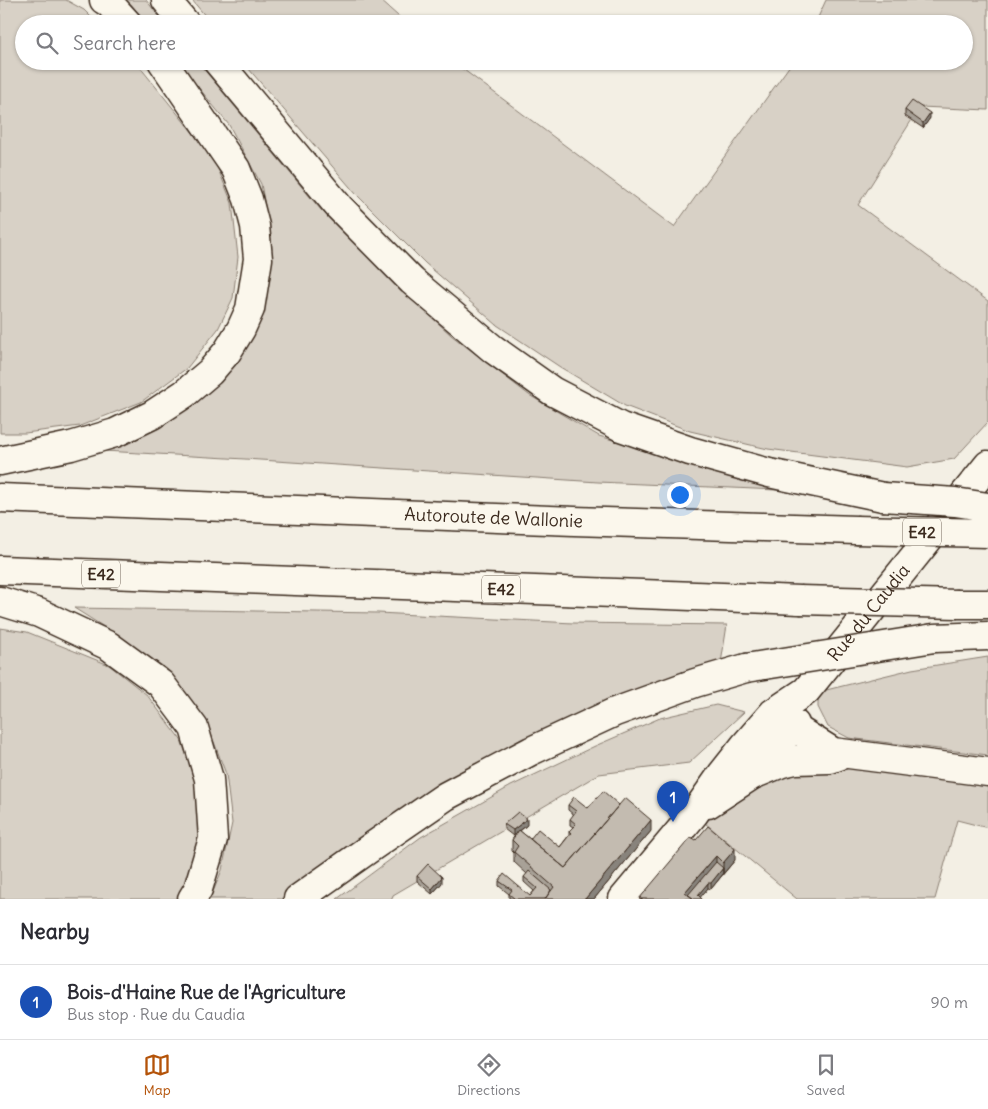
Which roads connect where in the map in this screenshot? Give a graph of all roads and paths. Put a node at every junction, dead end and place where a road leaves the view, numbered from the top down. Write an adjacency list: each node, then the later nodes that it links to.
1 (104, 0): 3 (main road)
2 (166, 0): 4 (main road)
3 (120, 15)
4 (178, 15)
5 (168, 70): 7 (main road)
6 (225, 70): 10 (main road, bridge)
7 (0, 461)
8 (988, 465): 16 (main road, Rue du Caudia)
9 (0, 498): 11 (main road, Autoroute de Wallonie / E42, bridge)
10 (988, 507)
11 (988, 533)
12 (0, 570): 14 (main road, E42, bridge)
13 (0, 601): 19 (main road)
14 (988, 604)
15 (988, 636): 20 (main road, bridge)
16 (787, 726): 17 (main road); 18 (main road, Rue du Caudia); 18 (main road, Rue du Caudia)
17 (988, 772)
18 (694, 814): 21 (main road, Rue du Caudia)
19 (192, 899)
20 (298, 899)
21 (623, 899)

